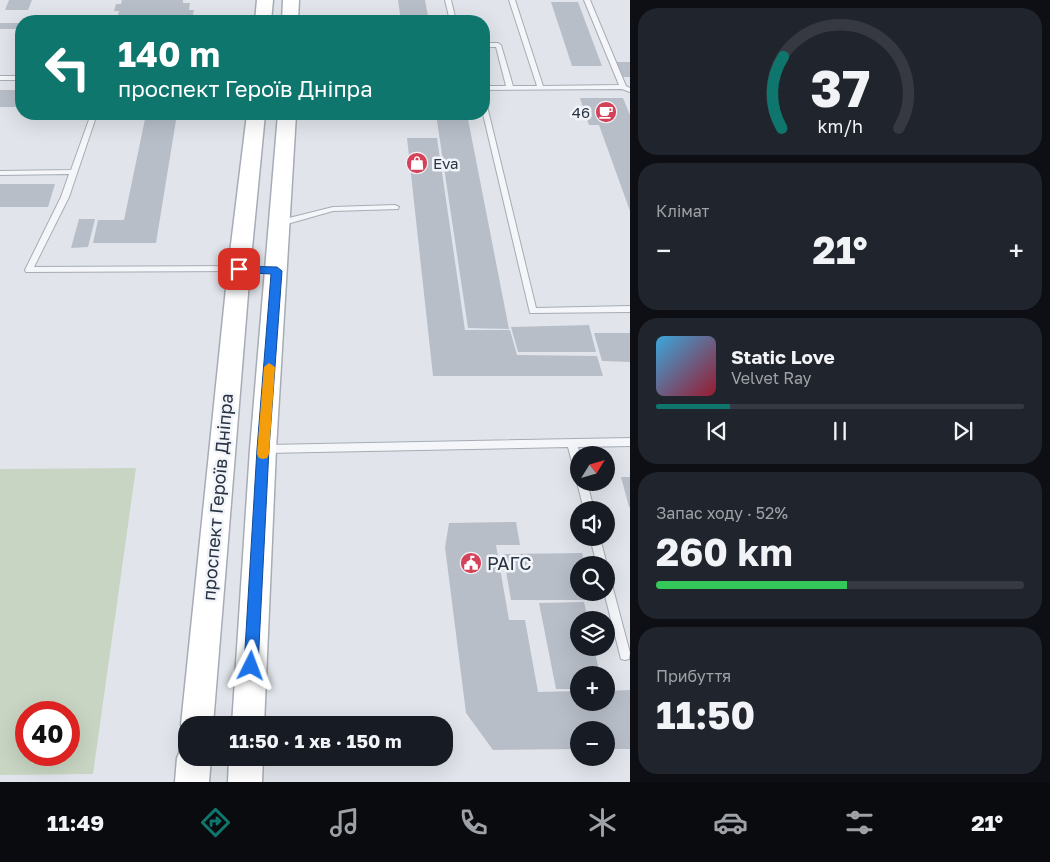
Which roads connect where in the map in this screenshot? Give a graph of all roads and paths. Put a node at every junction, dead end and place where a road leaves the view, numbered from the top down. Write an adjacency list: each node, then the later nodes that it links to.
1 (264, 0): 6 (street)
2 (291, 0): 7 (street)
3 (448, 0): 8 (lane)
4 (512, 0): 14 (lane)
5 (587, 0): 15 (lane)
6 (263, 15)
7 (290, 15)
8 (452, 15)
9 (490, 45): 13 (lane)
10 (0, 78): 11 (lane)
11 (15, 78)
12 (490, 88): 13 (lane)
13 (510, 88): 14 (lane)
14 (541, 88): 15 (lane)
15 (627, 89)
16 (92, 120): 20 (lane)
17 (255, 120): 24 (street, проспект Героїв Дніпра)
18 (287, 120): 23 (street)
19 (487, 120): 26 (lane)
20 (74, 172): 21 (lane); 24 (lane)
21 (0, 173)
22 (395, 207): 23 (lane)
23 (280, 224): 25 (street)
24 (239, 269): 25 (street); 33 (street, проспект Героїв Дніпра)
25 (277, 271): 30 (street)
26 (630, 309)
27 (630, 442): 28 (lane)
28 (572, 443): 29 (lane); 30 (lane)
29 (573, 446)
30 (263, 449): 34 (street)
31 (611, 601): 32 (lane)
32 (625, 655)
33 (198, 716)
34 (248, 716)
35 (193, 766): 37 (street)
36 (246, 766): 38 (street)
37 (192, 782)
38 (245, 782)

